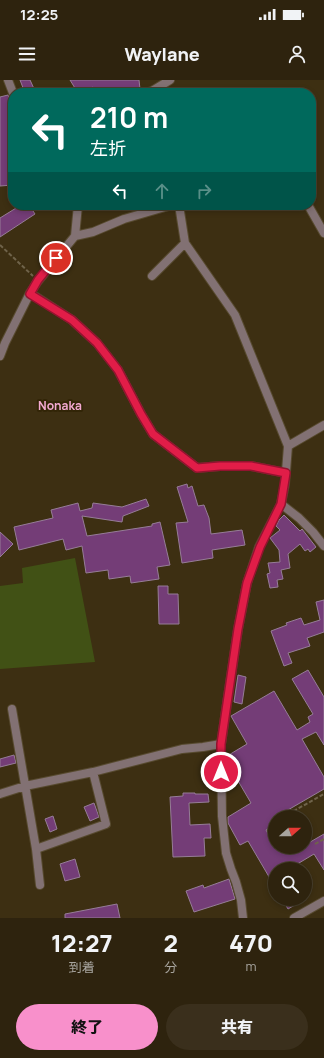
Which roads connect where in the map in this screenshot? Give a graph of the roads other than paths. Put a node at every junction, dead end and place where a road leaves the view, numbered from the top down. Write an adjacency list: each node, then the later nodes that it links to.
1 (170, 80): 2 (street)
2 (156, 88)
3 (78, 210): 8 (street)
4 (155, 210): 8 (street)
5 (181, 210): 9 (street)
6 (311, 210): 7 (street)
7 (324, 233)
8 (75, 236): 11 (street)
9 (185, 243): 10 (street); 14 (street)
10 (152, 276)
11 (30, 294): 12 (street); 15 (street)
12 (0, 356)
13 (324, 425): 14 (street)
14 (288, 446): 15 (street)
15 (286, 473): 16 (street)
16 (281, 504): 17 (street); 19 (street)
17 (324, 546)
18 (12, 709): 21 (street)
19 (221, 744): 20 (street); 26 (street)
20 (93, 772): 21 (street); 23 (street)
21 (25, 786): 22 (street); 23 (street)
22 (0, 794)
23 (36, 849): 24 (street)
24 (40, 885)
25 (324, 901): 27 (street)
26 (243, 918)
27 (294, 918)

